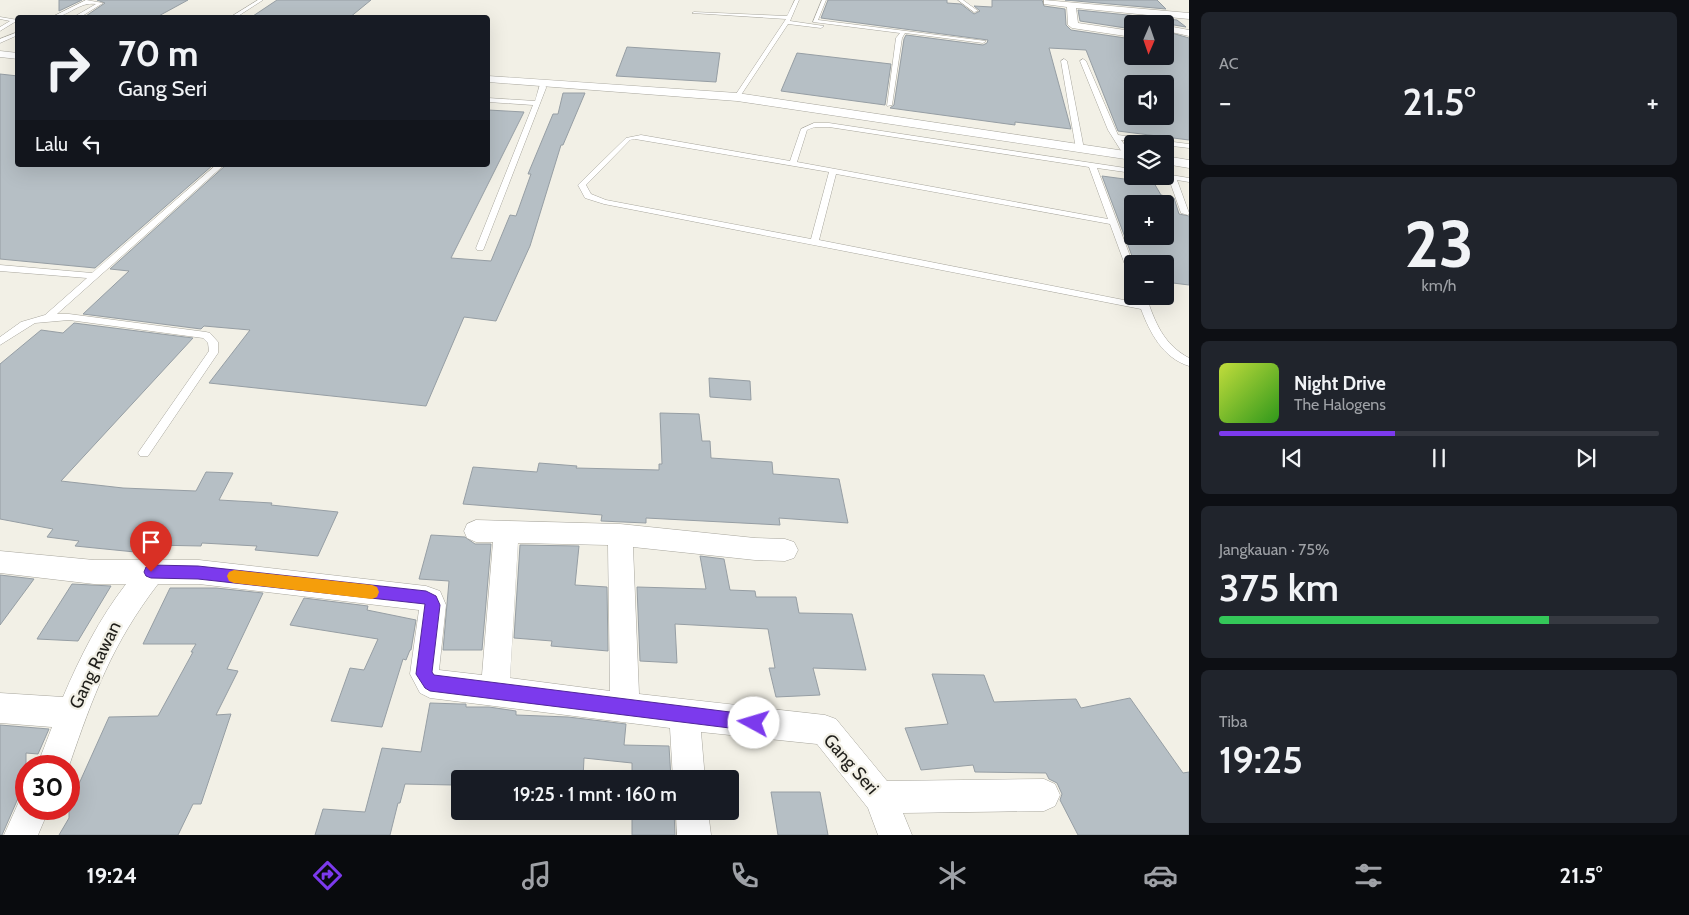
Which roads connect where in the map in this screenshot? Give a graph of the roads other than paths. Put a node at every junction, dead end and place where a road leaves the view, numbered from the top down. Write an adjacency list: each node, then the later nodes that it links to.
1 (89, 0): 11 (lane); 12 (lane)
2 (261, 0): 13 (lane)
3 (797, 0): 18 (lane)
4 (824, 0): 22 (lane)
5 (960, 0): 8 (lane)
6 (1046, 2): 7 (street)
7 (1071, 4): 9 (street); 23 (street)
8 (976, 11)
9 (1156, 12): 14 (street); 15 (street)
10 (694, 13): 18 (lane)
11 (58, 15)
12 (79, 15)
13 (236, 15)
14 (1158, 15)
15 (1189, 16)
16 (0, 18): 17 (lane)
17 (15, 20)
18 (788, 20): 26 (lane); 35 (lane)
19 (15, 21): 20 (lane)
20 (0, 29)
21 (1174, 29): 24 (street)
22 (903, 32): 28 (lane); 38 (lane)
23 (1124, 33)
24 (1189, 33)
25 (15, 34): 27 (lane)
26 (875, 34)
27 (0, 41)
28 (983, 41)
29 (0, 54): 30 (street)
30 (15, 56)
31 (1083, 60): 39 (lane)
32 (1064, 62): 42 (lane)
33 (490, 79): 34 (street)
34 (543, 82): 35 (street); 37 (lane)
35 (737, 97): 42 (street)
36 (490, 100): 37 (lane)
37 (537, 103): 57 (lane)
38 (889, 105)
39 (1116, 137): 40 (lane); 41 (lane)
40 (1189, 146)
41 (1124, 147)
42 (1080, 149): 43 (street)
43 (1124, 154)
44 (1174, 162): 46 (street)
45 (793, 163): 47 (lane); 49 (lane); 56 (lane)
46 (1189, 164)
47 (1092, 165): 50 (lane); 55 (lane)
48 (218, 167): 60 (lane)
49 (833, 170): 55 (lane); 56 (lane)
50 (1124, 170)
51 (1174, 178): 52 (lane)
52 (1189, 180)
53 (1172, 185): 54 (lane)
54 (1184, 213)
55 (1113, 222): 58 (lane)
56 (814, 242): 61 (lane)
57 (480, 248)
58 (1125, 255)
59 (0, 268): 60 (lane)
60 (94, 276): 62 (lane)
61 (1145, 307): 64 (lane)
62 (48, 317): 63 (lane); 65 (lane)
63 (0, 342)
64 (1189, 362)
65 (144, 453)
66 (476, 531): 67 (street)
67 (506, 533): 68 (street); 72 (street)
68 (620, 535): 69 (street); 74 (street)
69 (785, 550)
70 (0, 562): 71 (street)
71 (151, 572): 72 (street, Gang Seri); 75 (street, Gang Rawan)
72 (495, 691): 74 (street, Gang Seri)
73 (0, 708): 75 (street)
74 (625, 708): 76 (street, Gang Seri)
75 (71, 713): 77 (street, Gang Rawan)
76 (684, 715): 78 (street); 80 (street, Gang Seri)
77 (57, 755)
78 (688, 770)
79 (1044, 795): 80 (street)
80 (880, 797): 85 (street, Gang Seri)
81 (28, 820): 83 (street)
82 (693, 820): 84 (street)
83 (21, 835)
84 (694, 835)
85 (895, 835)

